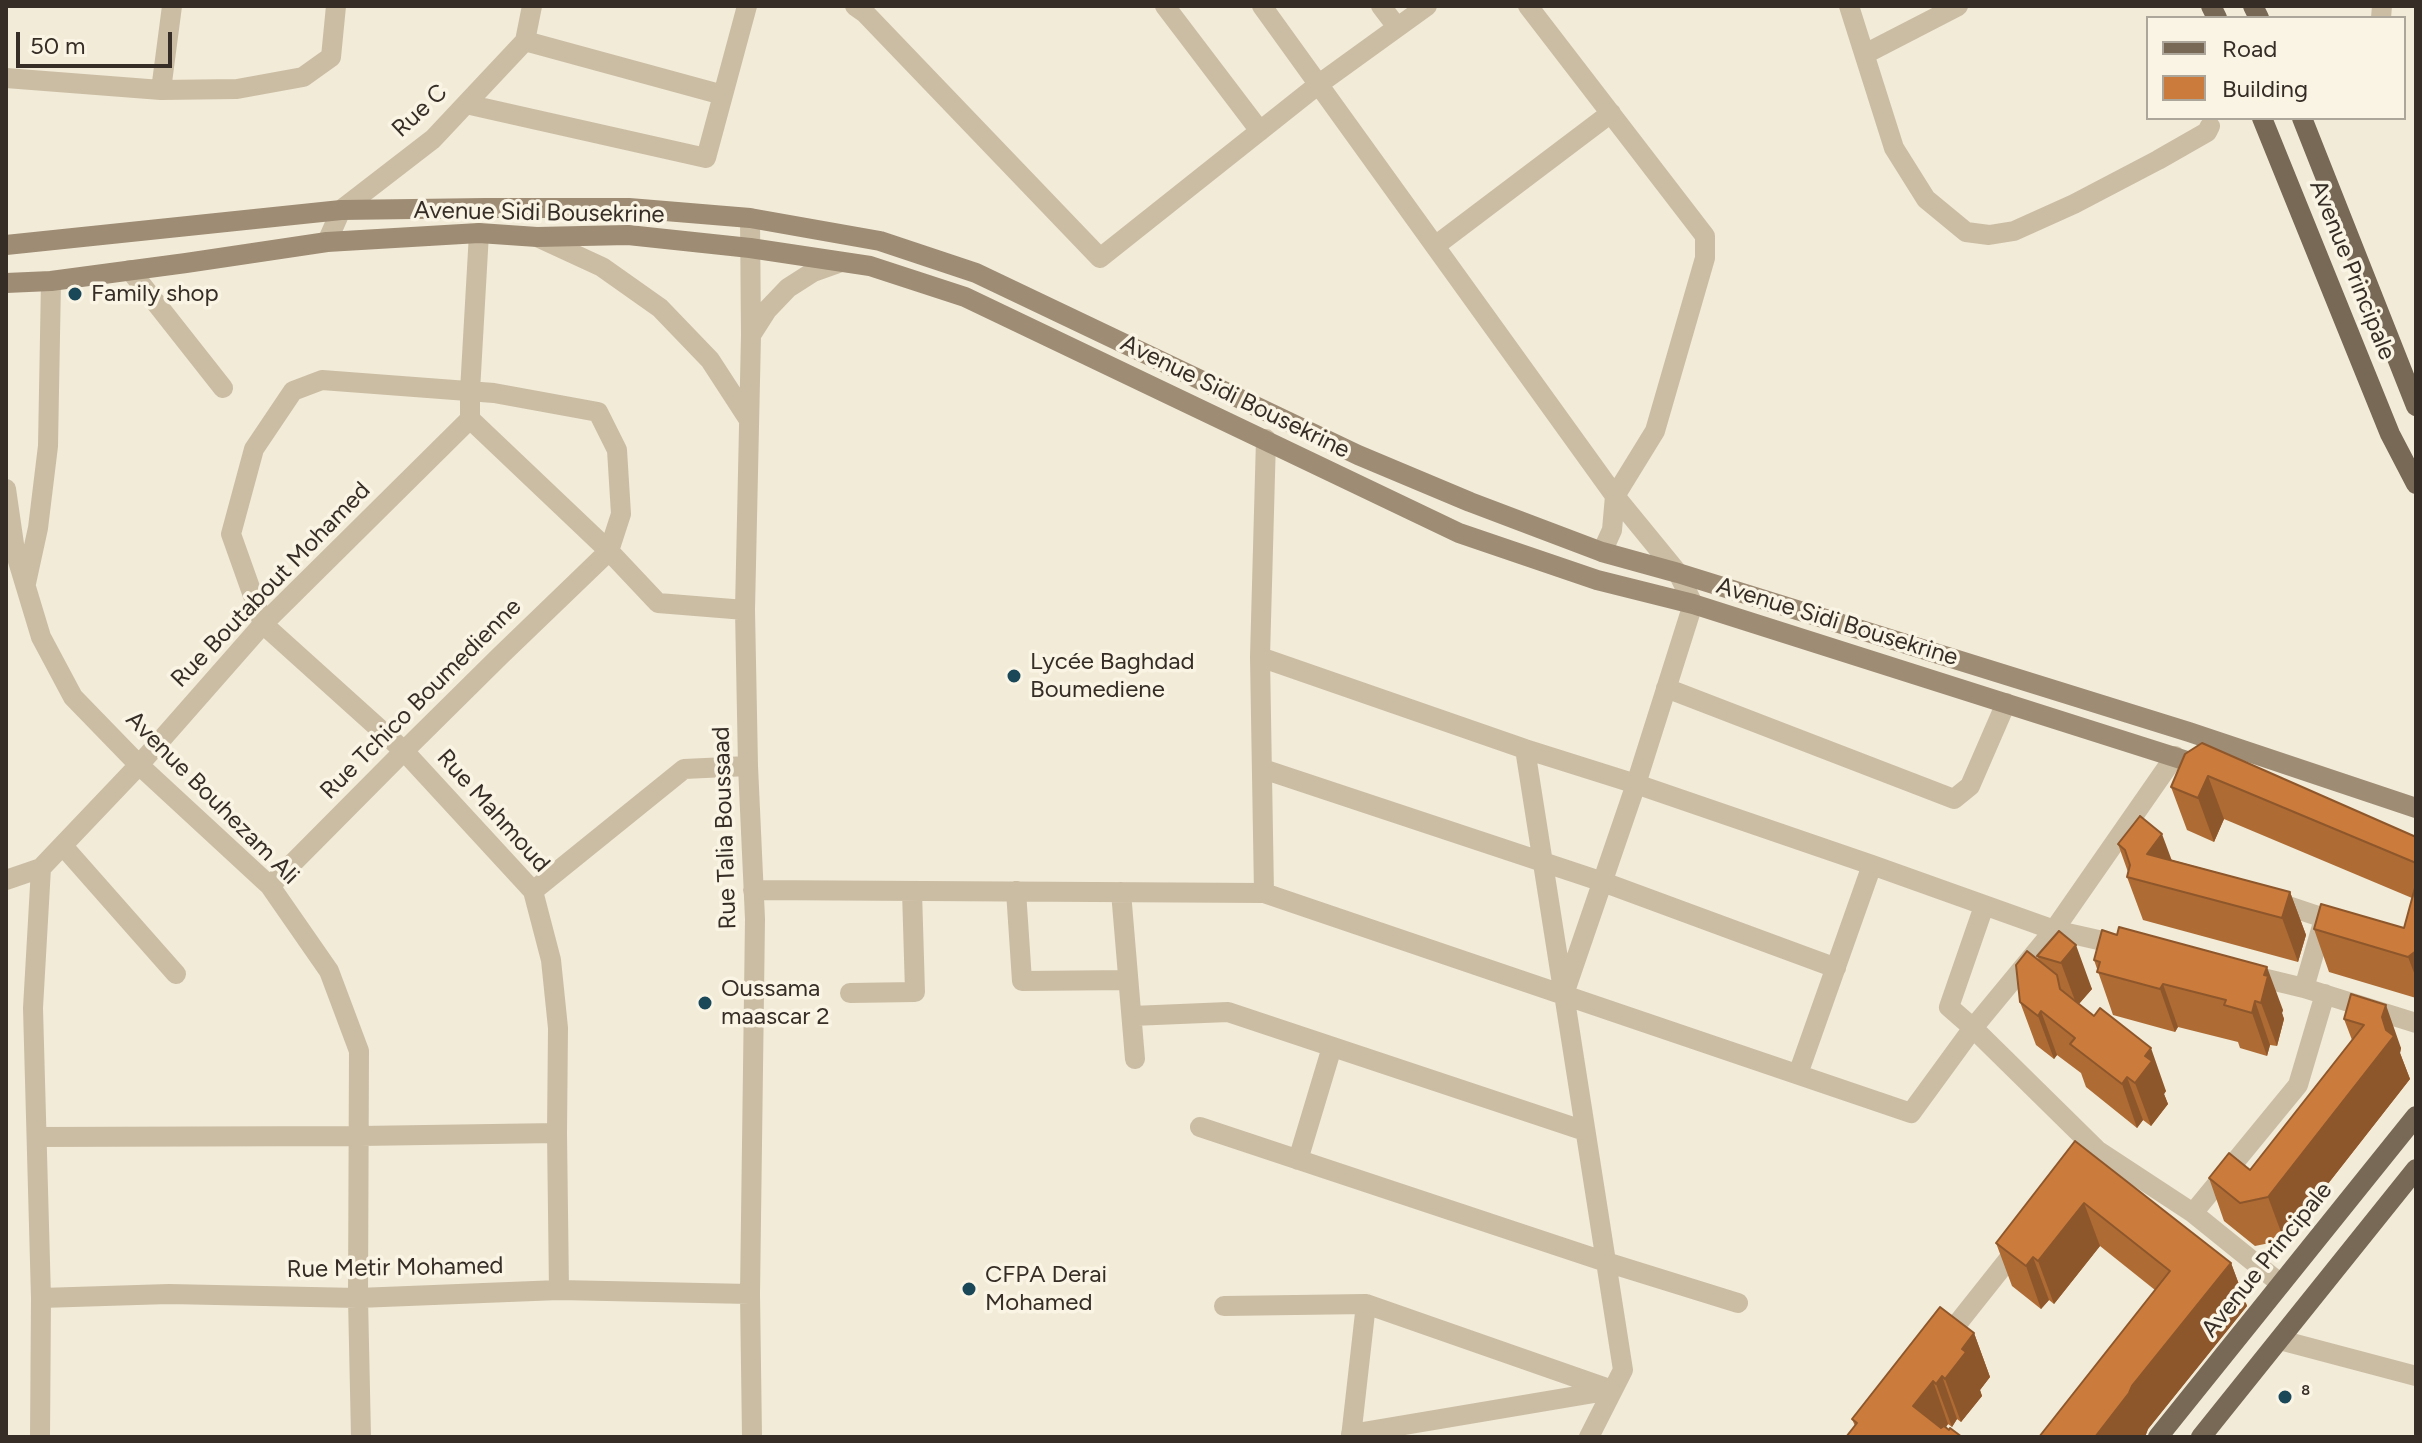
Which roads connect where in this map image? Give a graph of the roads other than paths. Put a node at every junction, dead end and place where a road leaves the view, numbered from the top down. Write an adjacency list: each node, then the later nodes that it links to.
1 (172, 6): 18 (street)
2 (336, 6): 18 (street)
3 (532, 6): 14 (street)
4 (747, 6): 19 (street)
5 (855, 6): 25 (street)
6 (1165, 6): 25 (street)
7 (1381, 6): 13 (street)
8 (1427, 6): 13 (street)
9 (1528, 6): 21 (street)
10 (1849, 6): 15 (street)
11 (1958, 6): 15 (street)
12 (1270, 9): 17 (street)
13 (1397, 27): 17 (street)
14 (525, 41): 19 (street); 20 (street, Rue C)
15 (1865, 54): 24 (street)
16 (6, 78): 18 (street)
17 (1319, 84): 25 (street); 32 (street)
18 (161, 90)
19 (723, 95): 20 (street)
20 (466, 104): 26 (street, Rue C)
21 (1611, 113): 32 (street); 47 (street)
22 (2263, 120): 45 (main road, Avenue Principale)
23 (2303, 120): 41 (main road, Avenue Principale)
24 (2210, 126)
25 (1260, 131)
26 (341, 210): 27 (main road); 30 (street, Rue C); 31 (main road)
27 (750, 218): 33 (street, Rue Talia Boussaad); 49 (main road)
28 (479, 233): 29 (main road, Avenue Sidi Bousekrine); 30 (main road, Avenue Sidi Bousekrine); 40 (street)
29 (537, 237): 33 (main road, Avenue Sidi Bousekrine); 43 (street)
30 (327, 242): 35 (main road, Avenue Sidi Bousekrine)
31 (6, 245)
32 (1435, 246): 47 (street)
33 (750, 248): 34 (main road, Avenue Sidi Bousekrine); 38 (street, Rue Talia Boussaad)
34 (841, 262): 38 (street); 44 (main road, Avenue Sidi Bousekrine)
35 (130, 270): 36 (main road, Avenue Sidi Bousekrine); 39 (street)
36 (51, 281): 37 (main road, Avenue Sidi Bousekrine); 51 (street)
37 (6, 283)
38 (751, 335): 43 (street, Rue Talia Boussaad)
39 (223, 388)
40 (470, 391): 42 (street); 48 (street); 54 (street)
41 (2416, 406)
42 (470, 419): 48 (street); 54 (street, Rue Boutabout Mohamed)
43 (749, 420): 53 (street, Rue Talia Boussaad)
44 (1266, 439): 52 (main road, Avenue Sidi Bousekrine); 55 (street)
45 (2416, 484)
46 (6, 489): 51 (street, Avenue Bouhezam Ali)
47 (1615, 496): 49 (street); 50 (street)
48 (609, 551): 53 (street); 59 (street, Rue Tchico Boumedienne)
49 (1602, 552): 50 (main road)
50 (1678, 573): 52 (street); 66 (main road)
51 (25, 586): 61 (street, Avenue Bouhezam Ali)
52 (1693, 604): 56 (street); 57 (main road, Avenue Sidi Bousekrine)
53 (745, 610): 62 (street, Rue Talia Boussaad)
54 (263, 624): 59 (street, Rue Mahmoud); 61 (street, Rue Boutabout Mohamed)
55 (1260, 657): 58 (street); 63 (street)
56 (1666, 688): 57 (street); 65 (street)
57 (2006, 703): 60 (main road, Avenue Sidi Bousekrine)
58 (1525, 749): 65 (street); 68 (street)
59 (404, 751): 73 (street, Rue Tchico Boumedienne); 75 (street, Rue Mahmoud)
60 (2175, 756): 64 (main road, Avenue Sidi Bousekrine); 83 (street)
61 (139, 765): 67 (street, Rue Boutabout Mohamed); 73 (street, Avenue Bouhezam Ali)
62 (748, 766): 74 (street, Rue Talia Boussaad); 75 (street)
63 (1263, 769): 68 (street); 79 (street)
64 (2232, 776)
65 (1636, 784): 69 (street); 72 (street)
66 (2416, 808)
67 (63, 846): 70 (street, Rue Boutabout Mohamed); 88 (street)
68 (1545, 863): 72 (street); 92 (street)
69 (1872, 865): 81 (street); 86 (street)
70 (41, 868): 71 (street, Rue Boutabout Mohamed); 105 (street)
71 (6, 880)
72 (1603, 882): 86 (street); 92 (street)
73 (270, 886): 104 (street, Avenue Bouhezam Ali)
74 (753, 890): 76 (street); 113 (street, Rue Talia Boussaad)
75 (533, 891): 103 (street, Rue Mahmoud)
76 (912, 891): 77 (street); 91 (street)
77 (1016, 891): 78 (street); 89 (street)
78 (1121, 892): 79 (street); 89 (street)
79 (1264, 893): 92 (street)
80 (2249, 893): 82 (street)
81 (1984, 906): 83 (street); 96 (street)
82 (2324, 919): 84 (street); 90 (street)
83 (2054, 930): 85 (street); 96 (street)
84 (2367, 932)
85 (2142, 950)
86 (1836, 968): 99 (street)
87 (2230, 971): 90 (street)
88 (176, 974)
89 (1128, 980): 94 (street)
90 (2304, 988): 93 (street)
91 (850, 993)
92 (1564, 994): 99 (street); 102 (street)
93 (2325, 994): 95 (street); 108 (street)
94 (1132, 1016): 97 (street); 98 (street)
95 (2416, 1023)
96 (1973, 1028): 99 (street); 108 (street)
97 (1332, 1047): 102 (street); 106 (street)
98 (1135, 1059)
99 (1798, 1074)
100 (2416, 1116): 111 (main road, Avenue Principale)
101 (1200, 1127): 106 (street)
102 (1585, 1131): 110 (street)
103 (557, 1133): 104 (street); 112 (street, Rue Mahmoud)
104 (360, 1136): 105 (street); 115 (street, Avenue Bouhezam Ali)
105 (37, 1137): 114 (street)
106 (1298, 1160): 110 (street)
107 (2416, 1169): 119 (main road)
108 (2193, 1213): 111 (street)
109 (2030, 1233): 120 (street)
110 (1606, 1262): 116 (street); 122 (street)
111 (2281, 1284): 128 (main road, Avenue Principale)
112 (559, 1290): 113 (street, Rue Metir Mohamed); 115 (street, Rue Metir Mohamed)
113 (750, 1294): 126 (street, Rue Talia Boussaad)
114 (41, 1298): 115 (street, Rue Metir Mohamed); 124 (street)
115 (358, 1298): 125 (street, Avenue Bouhezam Ali)
116 (1738, 1303)
117 (1366, 1304): 118 (street); 122 (street); 123 (street)
118 (1224, 1306)
119 (2280, 1340): 121 (street); 129 (main road)
120 (1934, 1353)
121 (2416, 1376)
122 (1612, 1390): 123 (street); 127 (street)
123 (1351, 1436)
124 (40, 1437)
125 (361, 1437)
126 (752, 1437)
127 (1589, 1437)
128 (2158, 1437)
129 (2201, 1437)

